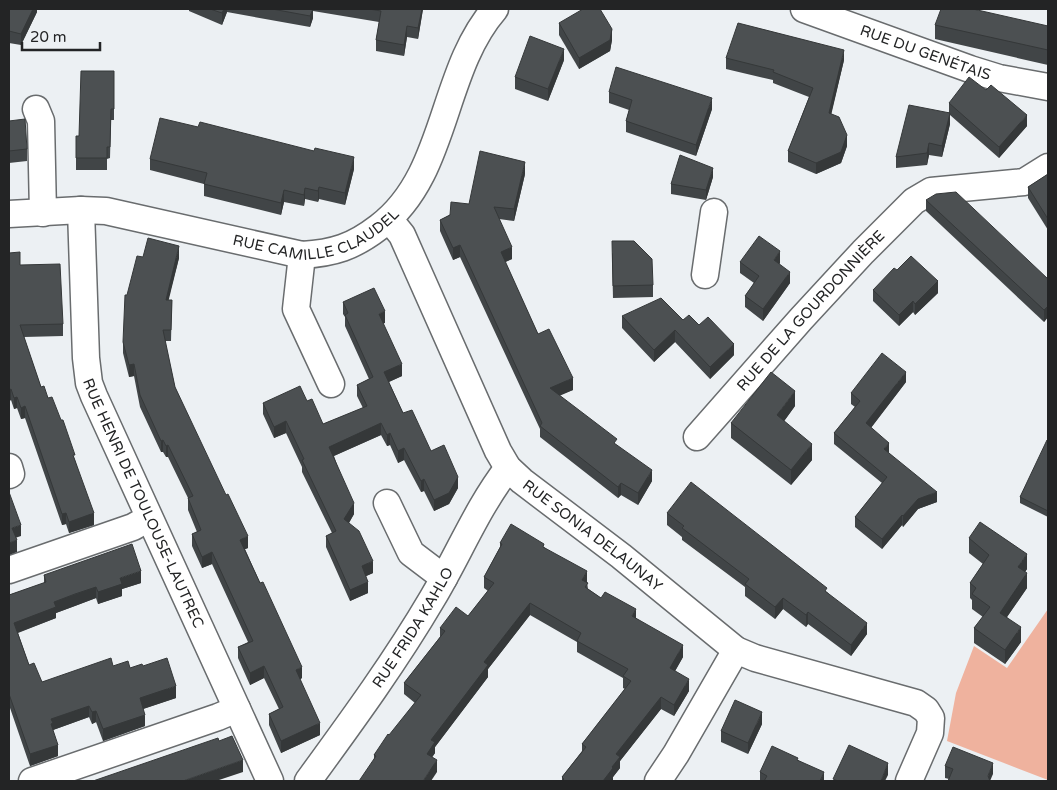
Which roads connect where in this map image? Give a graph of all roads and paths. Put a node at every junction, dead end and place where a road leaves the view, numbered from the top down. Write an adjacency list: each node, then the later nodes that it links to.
1 (495, 9): 10 (street, RUE CAMILLE CLAUDEL)
2 (804, 9): 3 (street, RUE DU GENÉTAIS)
3 (1048, 88)
4 (36, 109): 7 (street)
5 (1048, 167): 14 (street, RUE DE LA GOURDONNIÈRE)
6 (81, 210): 7 (street, RUE CAMILLE CLAUDEL); 11 (street, RUE CAMILLE CLAUDEL); 19 (street, RUE HENRI DE TOULOUSE-LAUTREC)
7 (43, 212): 9 (street, RUE CAMILLE CLAUDEL)
8 (714, 212): 12 (street)
9 (9, 214)
10 (389, 220): 11 (street, RUE CAMILLE CLAUDEL); 16 (street, RUE SONIA DELAUNAY)
11 (302, 255): 13 (street)
12 (705, 275)
13 (331, 384)
14 (697, 437)
15 (9, 467): 17 (street)
16 (508, 468): 21 (street, RUE FRIDA KAHLO); 22 (street, RUE SONIA DELAUNAY)
17 (9, 474)
18 (387, 503): 21 (street)
19 (149, 518): 20 (street); 23 (street, RUE HENRI DE TOULOUSE-LAUTREC)
20 (9, 570)
21 (444, 578): 26 (street, RUE FRIDA KAHLO)
22 (736, 650): 27 (street); 28 (street, RUE SONIA DELAUNAY)
23 (237, 709): 24 (street); 25 (street, RUE HENRI DE TOULOUSE-LAUTREC)
24 (32, 781)
25 (270, 781)
26 (308, 781)
27 (658, 781)
28 (909, 781)

